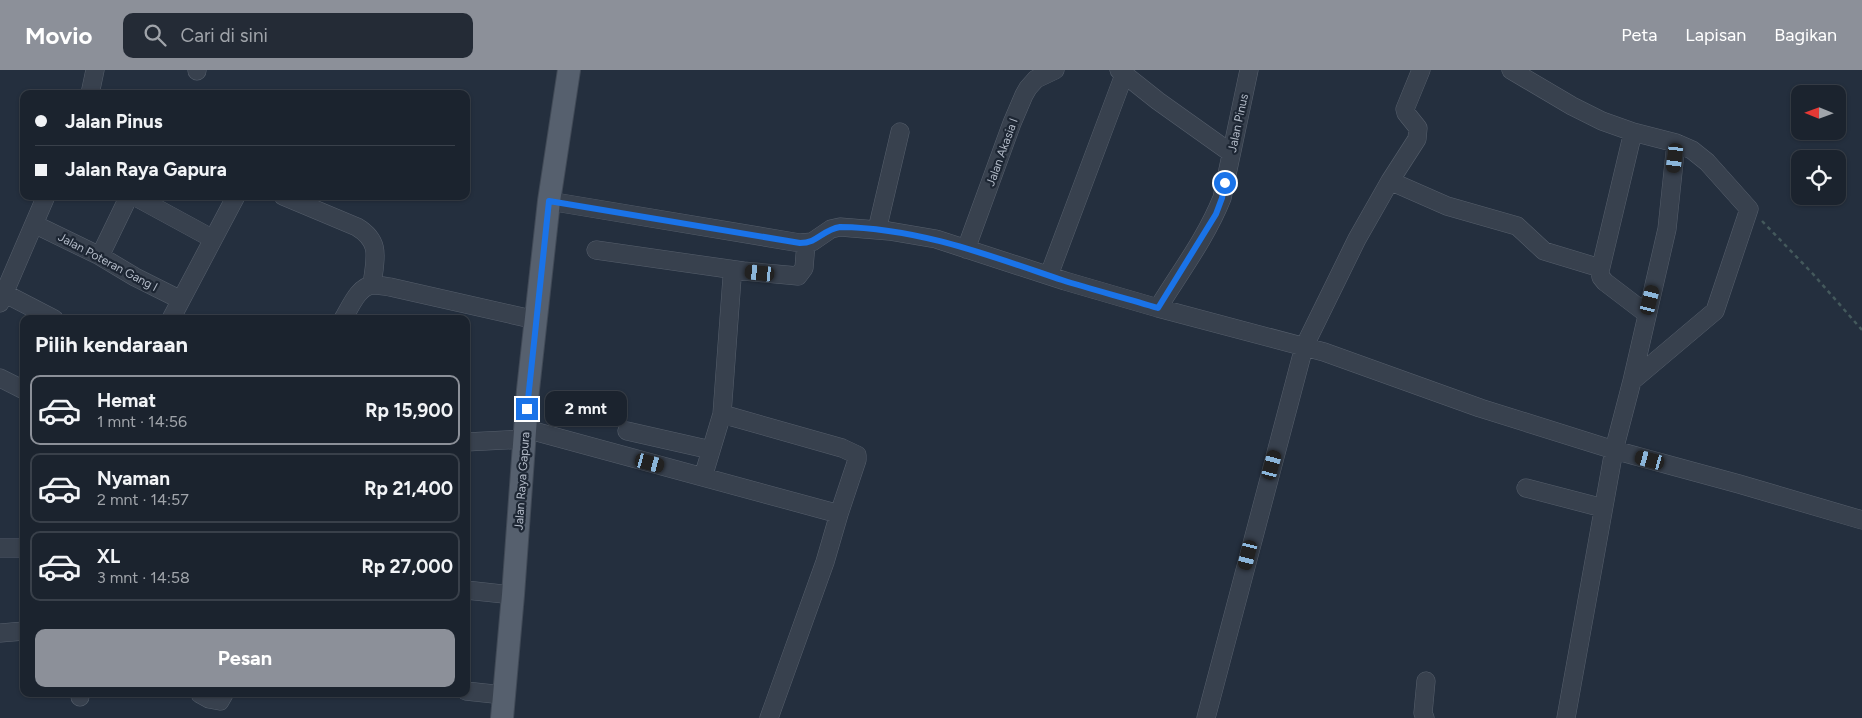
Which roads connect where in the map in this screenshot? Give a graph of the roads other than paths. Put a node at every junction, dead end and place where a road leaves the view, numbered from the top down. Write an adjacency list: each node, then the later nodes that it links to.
1 (95, 70): 8 (street)
2 (569, 70): 19 (main road, Jalan Raya Gapura)
3 (1055, 70): 24 (street, Jalan Akasia I)
4 (1249, 70): 12 (street, Jalan Pinus)
5 (1421, 70): 13 (street)
6 (1511, 70): 10 (street)
7 (1122, 73): 12 (street); 29 (street)
8 (92, 90)
9 (900, 132): 21 (street)
10 (1633, 132): 11 (street); 27 (street)
11 (1676, 143): 34 (street); 41 (street)
12 (1231, 153): 33 (street, Jalan Pinus)
13 (1390, 181): 27 (street); 39 (street)
14 (44, 200): 20 (street)
15 (127, 200): 26 (street)
16 (141, 200): 22 (street)
17 (234, 200): 22 (street)
18 (292, 200): 30 (street)
19 (549, 201): 23 (street); 38 (main road, Jalan Raya Gapura)
20 (34, 224): 26 (street, Jalan Poteran Gang I); 31 (street)
21 (877, 230): 23 (street); 24 (street)
22 (213, 239): 32 (street)
23 (806, 243): 28 (street)
24 (966, 249): 29 (street)
25 (596, 250): 28 (street)
26 (100, 256): 32 (street, Jalan Poteran Gang I)
27 (1600, 268): 34 (street)
28 (743, 271): 43 (street)
29 (1049, 275): 33 (street)
30 (372, 285): 37 (street); 38 (street)
31 (1, 296): 35 (street)
32 (181, 300): 36 (street)
33 (1158, 308): 39 (street)
34 (1647, 314): 41 (street)
35 (45, 315)
36 (173, 315)
37 (345, 315)
38 (536, 320): 45 (main road, Jalan Raya Gapura)
39 (1304, 347): 48 (street); 66 (street)
40 (0, 378): 42 (street)
41 (1632, 381): 48 (street)
42 (20, 388)
43 (722, 414): 47 (street); 52 (street)
44 (627, 431): 47 (street)
45 (526, 434): 46 (street); 49 (street); 57 (main road, Jalan Raya Gapura)
46 (470, 441)
47 (711, 450): 49 (street)
48 (1614, 450): 51 (street); 53 (street)
49 (703, 477): 52 (street)
50 (1526, 488): 51 (street)
51 (1603, 508): 68 (street)
52 (839, 514): 65 (street)
53 (1862, 520)
54 (0, 548): 55 (street)
55 (20, 548)
56 (470, 590): 57 (street)
57 (514, 595): 64 (main road, Jalan Raya Gapura)
58 (20, 632): 59 (street)
59 (0, 633)
60 (1426, 681): 67 (street)
61 (470, 693): 64 (street)
62 (206, 697): 63 (street)
63 (222, 697)
64 (505, 712)
65 (768, 718)
66 (1206, 718)
67 (1425, 718)
68 (1566, 718)

